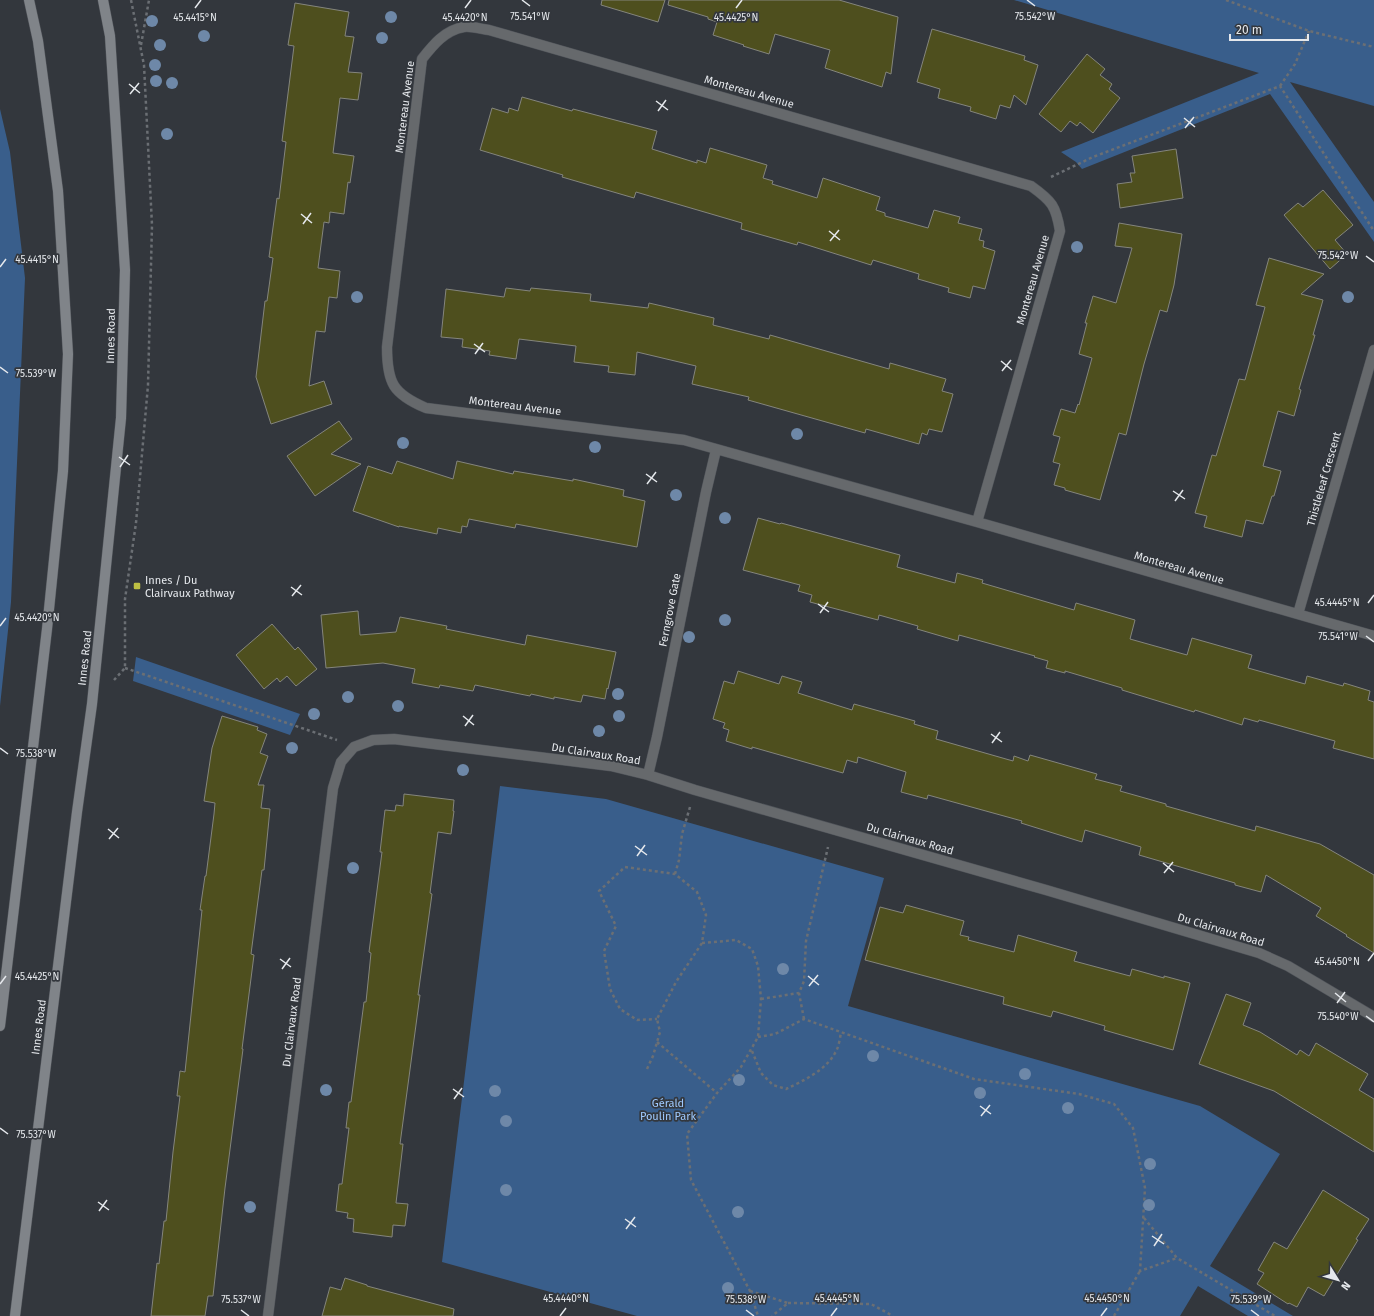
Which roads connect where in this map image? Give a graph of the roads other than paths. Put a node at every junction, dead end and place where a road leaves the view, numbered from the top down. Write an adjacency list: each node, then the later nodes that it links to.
1 (29, 0): 10 (main road)
2 (103, 0): 11 (main road, Innes Road)
3 (1374, 350): 6 (street, Thistleleaf Crescent)
4 (716, 450): 5 (street, Montereau Avenue); 5 (street, Montereau Avenue); 8 (street, Ferngrove Gate)
5 (977, 522): 6 (street, Montereau Avenue)
6 (1298, 614): 7 (street, Montereau Avenue)
7 (1374, 636)
8 (648, 775): 9 (street, Du Clairvaux Road); 12 (street, Du Clairvaux Road)
9 (1374, 1017)
10 (0, 1026)
11 (16, 1316)
12 (268, 1316)

